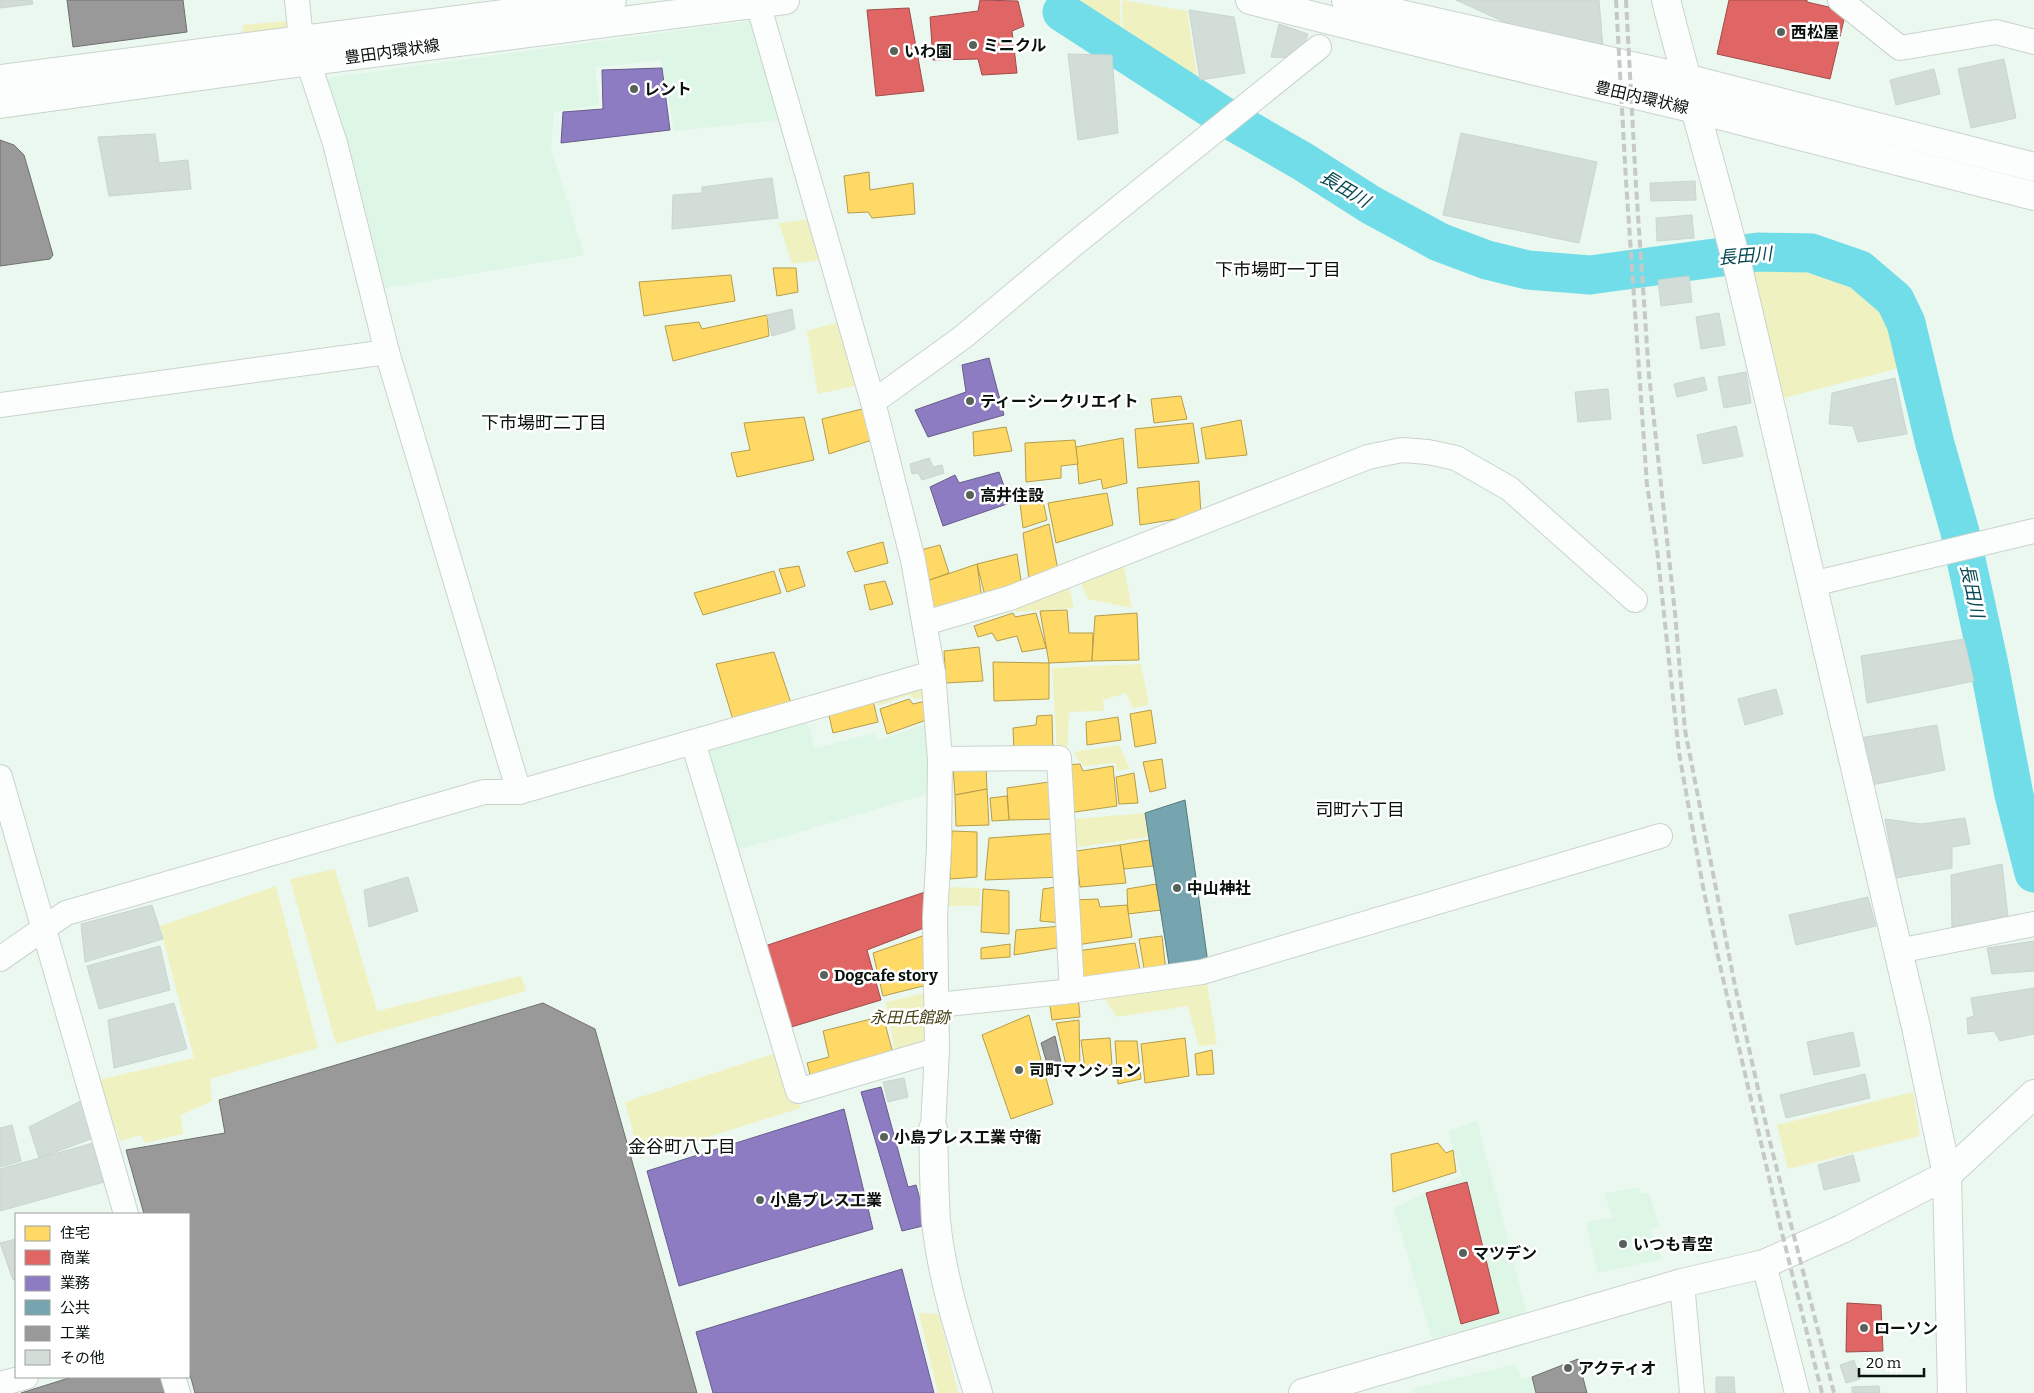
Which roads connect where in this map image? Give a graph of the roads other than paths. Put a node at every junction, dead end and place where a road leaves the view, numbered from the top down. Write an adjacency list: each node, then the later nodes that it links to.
1 (297, 0): 11 (street)
2 (612, 0): 11 (street, 豊田内環状線)
3 (785, 0): 8 (street, 豊田内環状線)
4 (1250, 0): 15 (street, 豊田内環状線)
5 (1346, 0): 12 (street, 豊田内環状線)
6 (1666, 0): 12 (street)
7 (1840, 0): 9 (street)
8 (757, 2): 11 (street, 豊田内環状線); 19 (street)
9 (2034, 42)
10 (1319, 47): 19 (street)
11 (305, 51): 13 (street, 豊田内環状線); 14 (street, 豊田内環状線); 18 (street)
12 (1685, 78): 15 (street); 16 (street, 豊田内環状線)
13 (0, 79)
14 (0, 104)
15 (1695, 109): 17 (street, 豊田内環状線); 22 (street)
16 (2034, 167)
17 (2034, 196)
18 (387, 352): 20 (street); 29 (street)
19 (873, 402): 24 (street)
20 (0, 404)
21 (2034, 531): 22 (street)
22 (1812, 584): 33 (street)
23 (1635, 600): 24 (street)
24 (925, 624): 25 (street)
25 (933, 673): 26 (street); 27 (street)
26 (693, 742): 29 (street); 37 (street)
27 (940, 759): 35 (street); 36 (street)
28 (0, 777): 32 (street)
29 (519, 792): 32 (street)
30 (1660, 836): 35 (street)
31 (2034, 924): 33 (street)
32 (42, 928): 34 (street); 41 (street)
33 (1898, 952): 40 (street)
34 (0, 959)
35 (1072, 990): 36 (street)
36 (937, 1005): 37 (street)
37 (937, 1050): 39 (street)
38 (2034, 1094): 40 (street)
39 (933, 1129): 48 (street)
40 (1947, 1175): 42 (street); 52 (street)
41 (126, 1213)
42 (1764, 1264): 43 (street); 51 (street)
43 (1682, 1283): 49 (street); 50 (street)
44 (22, 1378): 46 (street)
45 (173, 1378): 47 (street)
46 (0, 1384)
47 (178, 1393)
48 (978, 1393)
49 (1304, 1393)
50 (1692, 1393)
51 (1797, 1393)
52 (1952, 1393)

